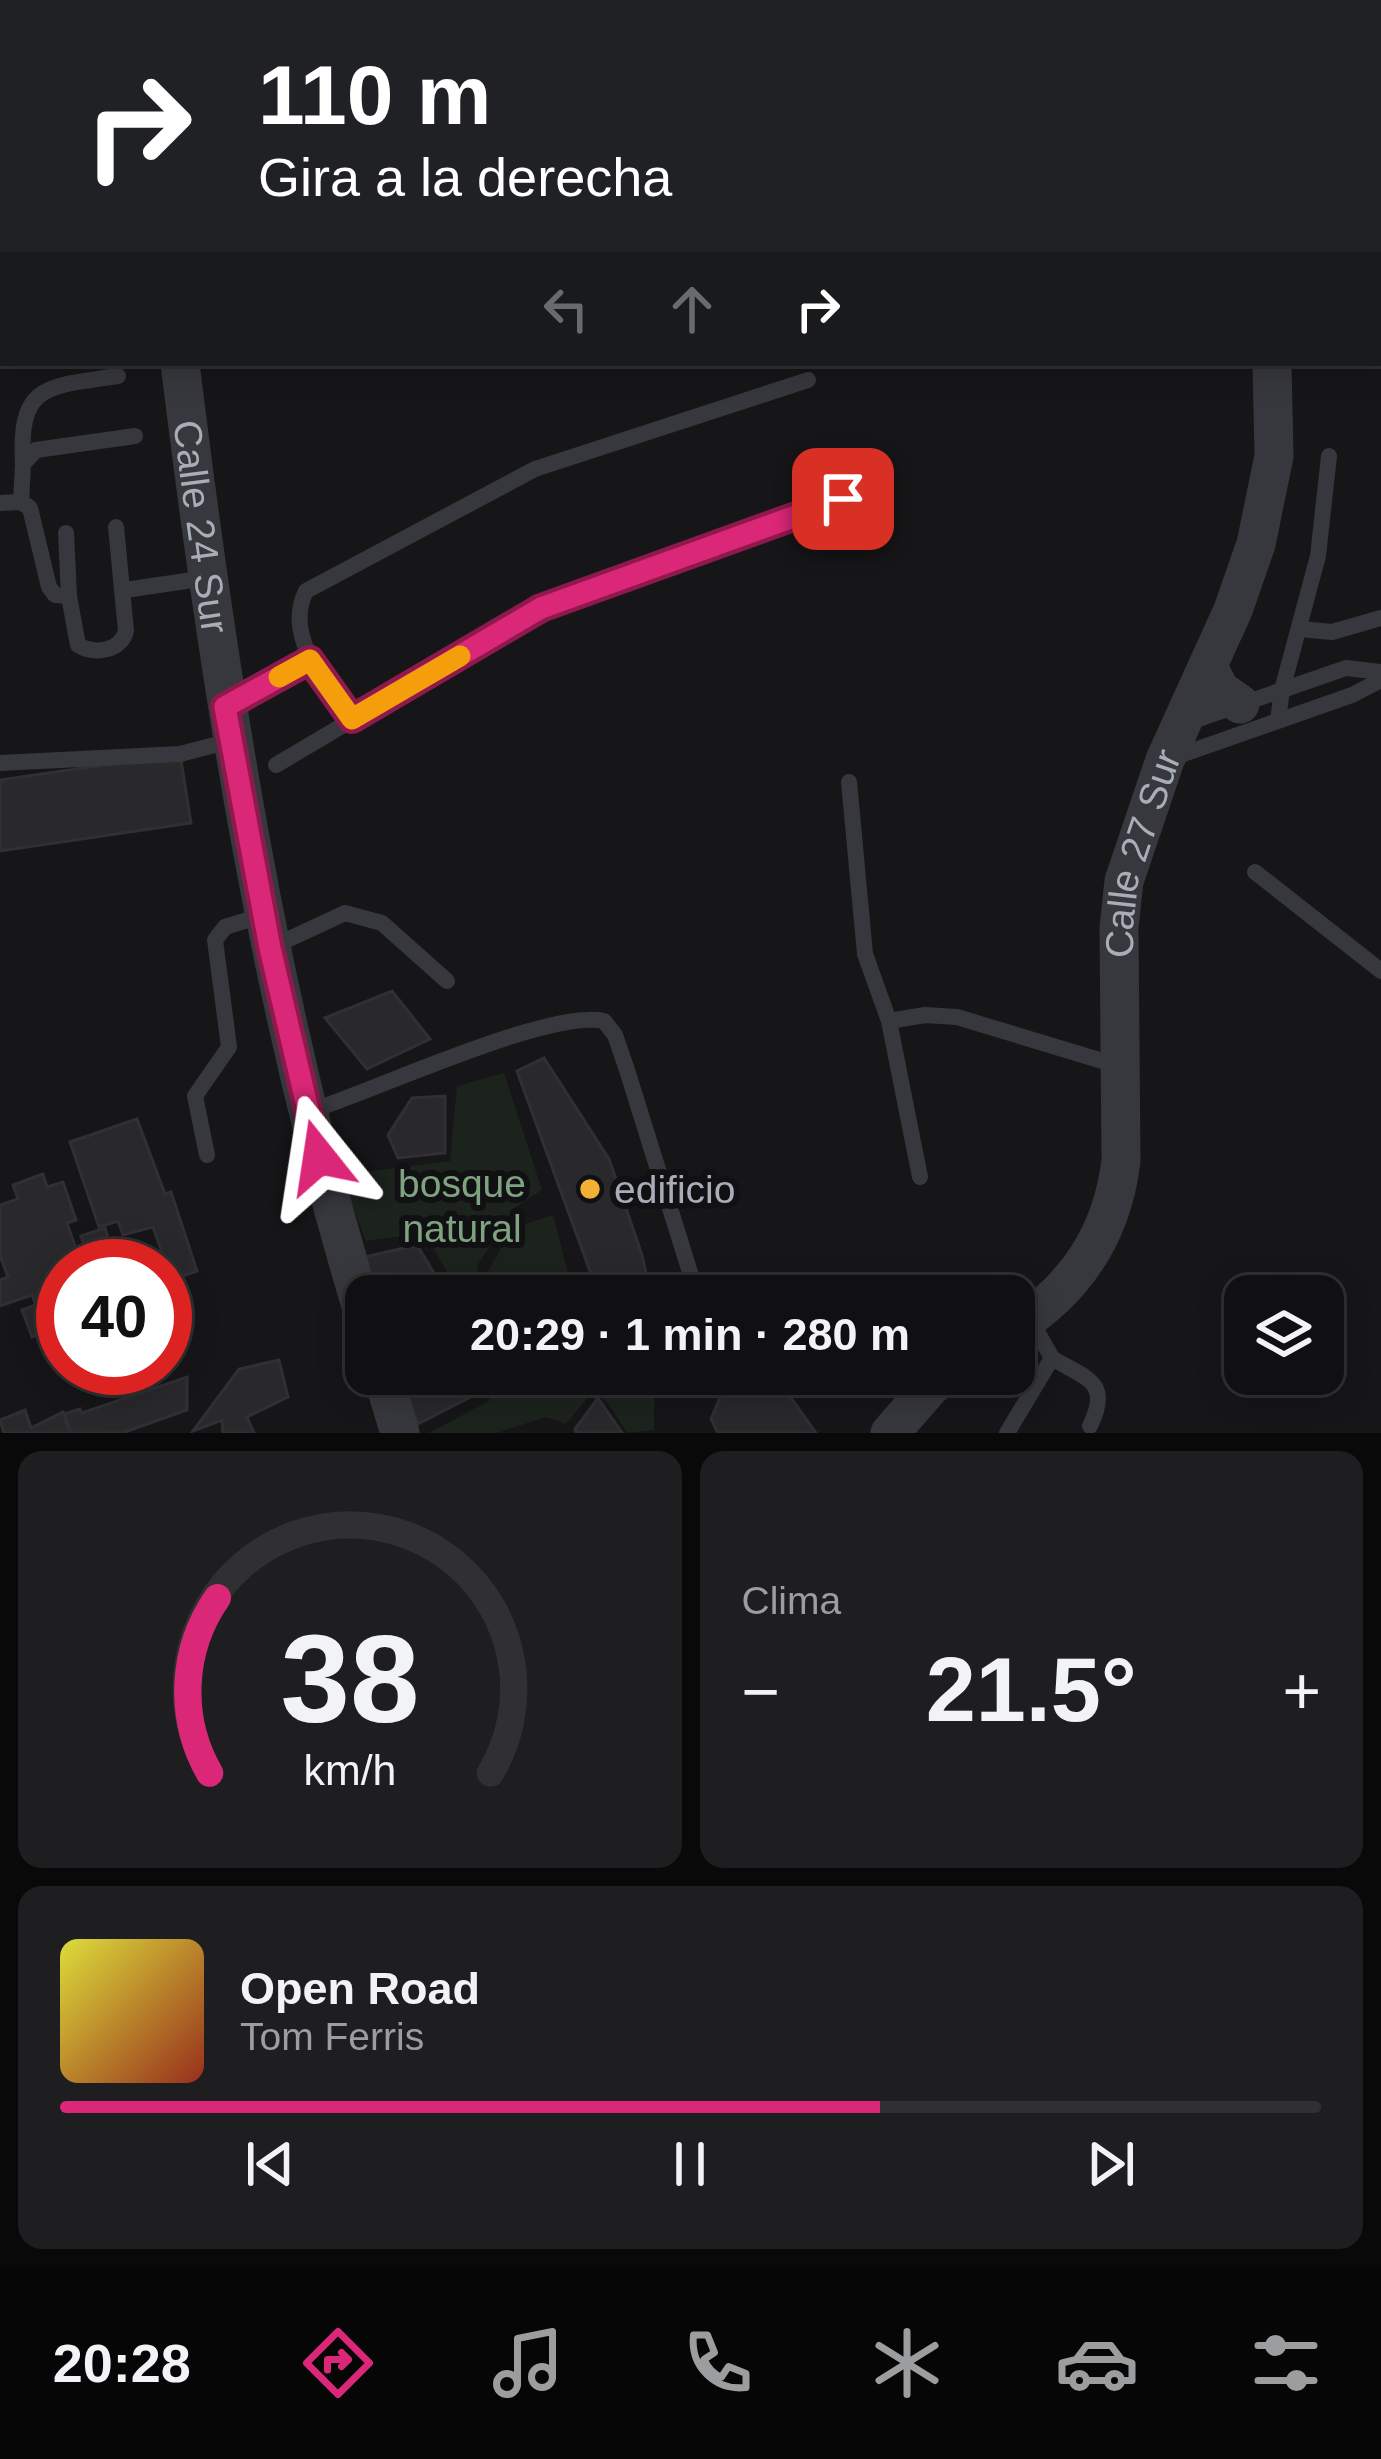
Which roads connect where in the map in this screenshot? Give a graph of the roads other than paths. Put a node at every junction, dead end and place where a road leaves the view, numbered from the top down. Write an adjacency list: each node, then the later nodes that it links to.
1 (180, 366): 13 (street, Calle 24 Sur)
2 (1272, 366): 19 (street, Calle 27 Sur)
3 (118, 376): 7 (lane)
4 (808, 380): 18 (lane)
5 (135, 436): 7 (lane)
6 (1329, 456): 17 (lane)
7 (22, 464): 9 (lane)
8 (843, 499): 23 (lane)
9 (21, 502): 10 (lane); 15 (lane)
10 (0, 504)
11 (116, 527): 14 (lane)
12 (66, 533): 15 (lane)
13 (206, 578): 14 (lane); 25 (street, Calle 24 Sur)
14 (124, 590): 15 (lane)
15 (69, 596)
16 (1381, 618): 17 (lane)
17 (1300, 629): 21 (lane)
18 (310, 660): 23 (lane); 25 (lane)
19 (1208, 668): 22 (street); 26 (street, Calle 27 Sur)
20 (1381, 676): 21 (lane); 24 (lane)
21 (1282, 690): 22 (lane); 24 (lane)
22 (1240, 704): 26 (lane)
23 (352, 719): 28 (lane)
24 (1279, 720): 26 (lane)
25 (227, 724): 27 (lane); 31 (street, Calle 24 Sur)
26 (1172, 743): 35 (street, Calle 27 Sur)
27 (0, 763)
28 (276, 765)
29 (849, 782): 34 (lane)
30 (1255, 872): 32 (lane)
31 (267, 932): 33 (lane); 36 (street, Calle 24 Sur); 37 (lane)
32 (1381, 970)
33 (447, 980)
34 (889, 1021): 35 (lane); 38 (lane)
35 (1119, 1066): 41 (street, Calle 27 Sur)
36 (306, 1112): 39 (street, Calle 24 Sur); 40 (lane)
37 (207, 1155)
38 (920, 1177)
39 (353, 1275)
40 (691, 1275)
41 (1035, 1312)
42 (1035, 1338): 43 (lane)
43 (1052, 1358): 46 (lane); 49 (lane)
44 (388, 1395): 47 (street)
45 (925, 1395): 48 (street)
46 (1090, 1426)
47 (400, 1433)
48 (890, 1433)
49 (1006, 1433)

